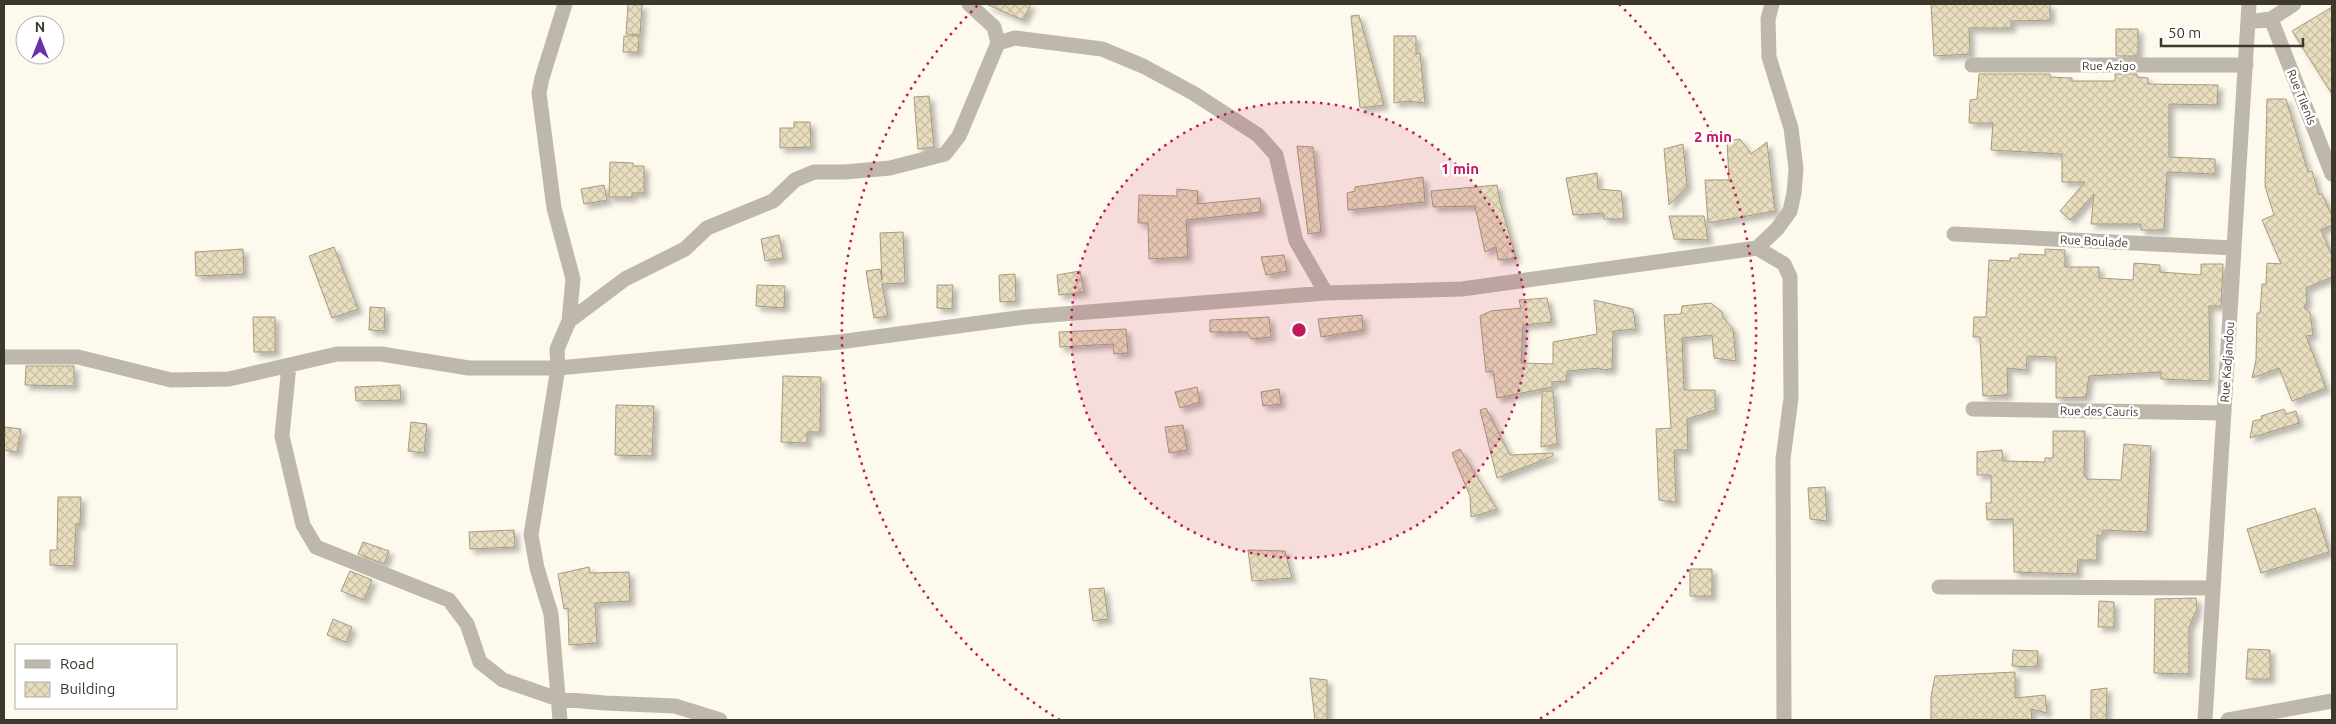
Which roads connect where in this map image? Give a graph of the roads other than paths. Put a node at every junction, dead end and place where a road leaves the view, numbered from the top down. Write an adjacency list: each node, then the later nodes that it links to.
1 (564, 4): 16 (street)
2 (969, 4): 8 (street)
3 (1772, 4): 13 (street)
4 (2249, 4): 7 (street, Rue Kadjandou)
5 (2294, 4): 6 (street)
6 (2271, 19): 7 (street); 11 (street, Rue Tilenls)
7 (2248, 22): 9 (street, Rue Kadjandou)
8 (998, 43): 15 (street); 16 (street)
9 (2246, 64): 10 (street, Rue Azigo); 14 (street, Rue Kadjandou)
10 (1972, 65)
11 (2332, 171)
12 (1954, 234): 14 (street, Rue Boulade)
13 (1758, 248): 15 (street); 28 (street)
14 (2234, 248): 21 (street, Rue Kadjandou)
15 (1326, 293): 19 (street)
16 (569, 321): 19 (street)
17 (4, 357): 18 (street)
18 (289, 366): 19 (street); 24 (street)
19 (558, 368): 24 (street)
20 (1973, 409): 21 (street, Rue des Cauris)
21 (2224, 413): 23 (street, Rue Kadjandou)
22 (1939, 587): 23 (street)
23 (2213, 588): 29 (street, Rue Kadjandou)
24 (558, 699): 26 (street); 27 (street)
25 (2332, 701): 30 (street)
26 (560, 720)
27 (720, 720)
28 (1784, 720)
29 (2205, 720)
30 (2228, 720)

